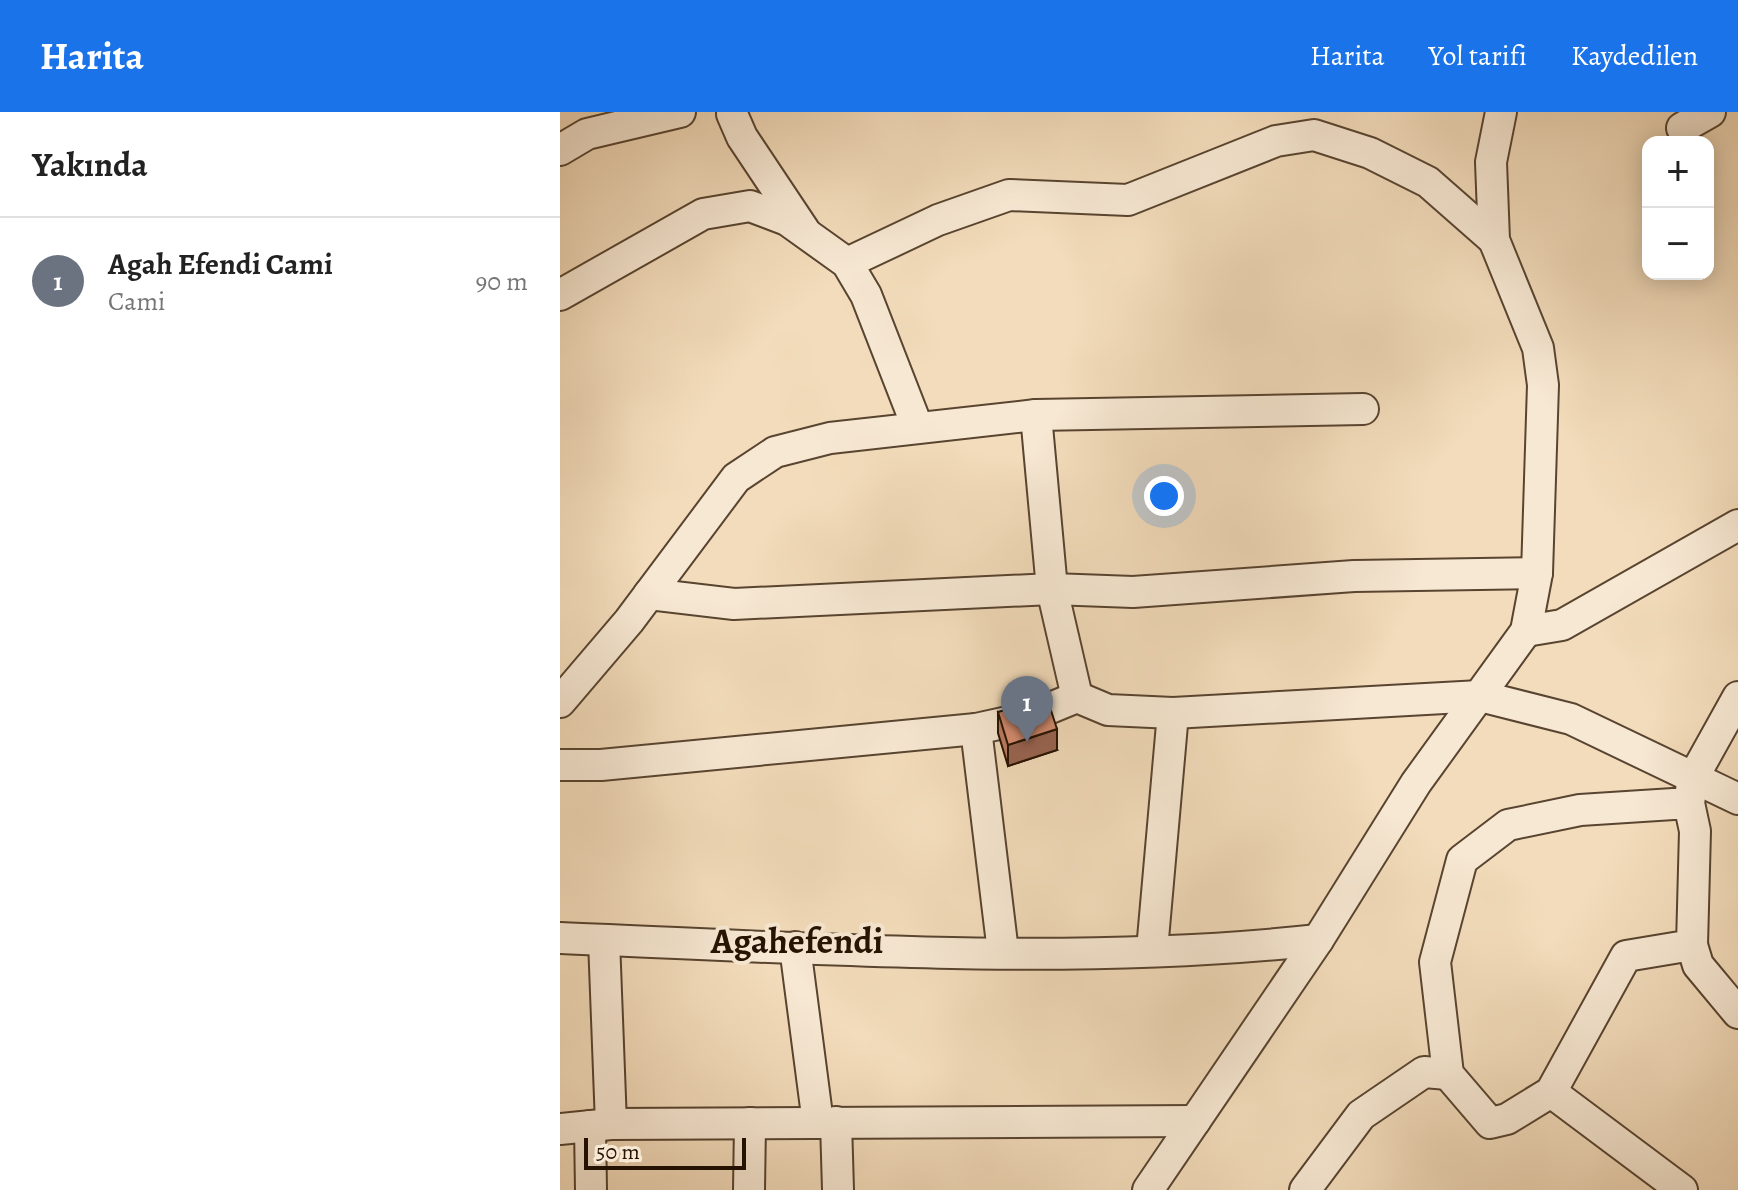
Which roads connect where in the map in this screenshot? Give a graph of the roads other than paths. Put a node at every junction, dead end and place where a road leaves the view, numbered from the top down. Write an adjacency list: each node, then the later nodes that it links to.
1 (680, 112): 6 (street)
2 (1501, 112): 8 (street)
3 (1710, 112): 5 (street)
4 (728, 113): 7 (street)
5 (1682, 128)
6 (560, 150)
7 (808, 235): 9 (street); 10 (street)
8 (1494, 240): 9 (street); 15 (street)
9 (847, 263): 13 (street)
10 (560, 295)
11 (1363, 409): 12 (street)
12 (1036, 415): 13 (street); 16 (street)
13 (917, 426): 17 (street)
14 (1738, 525): 18 (street)
15 (1537, 573): 16 (street); 18 (street)
16 (1052, 589): 17 (street); 20 (street)
17 (649, 594): 22 (street)
18 (1526, 631): 19 (street)
19 (1480, 696): 23 (street); 26 (street); 30 (street)
20 (1077, 697): 23 (street); 24 (street)
21 (1738, 697): 26 (street)
22 (560, 702)
23 (1173, 713): 33 (street)
24 (976, 729): 25 (street); 34 (street)
25 (560, 765)
26 (1691, 790): 27 (street); 31 (street); 36 (street)
27 (1738, 799)
28 (560, 938): 29 (street)
29 (604, 940): 32 (street); 41 (street)
30 (1318, 940): 33 (street); 38 (street)
31 (1692, 945): 35 (street); 37 (street)
32 (795, 947): 34 (street); 39 (street)
33 (1152, 950): 34 (street)
34 (1003, 952)
35 (1738, 1013)
36 (1448, 1074): 37 (street); 47 (street)
37 (1551, 1092): 48 (street)
38 (1195, 1121): 39 (street); 46 (street)
39 (827, 1122): 40 (street); 43 (street)
40 (750, 1123): 41 (street); 45 (street)
41 (601, 1125): 42 (street); 44 (street)
42 (560, 1129)
43 (831, 1185)
44 (591, 1190)
45 (749, 1190)
46 (1148, 1190)
47 (1305, 1190)
48 (1682, 1190)

